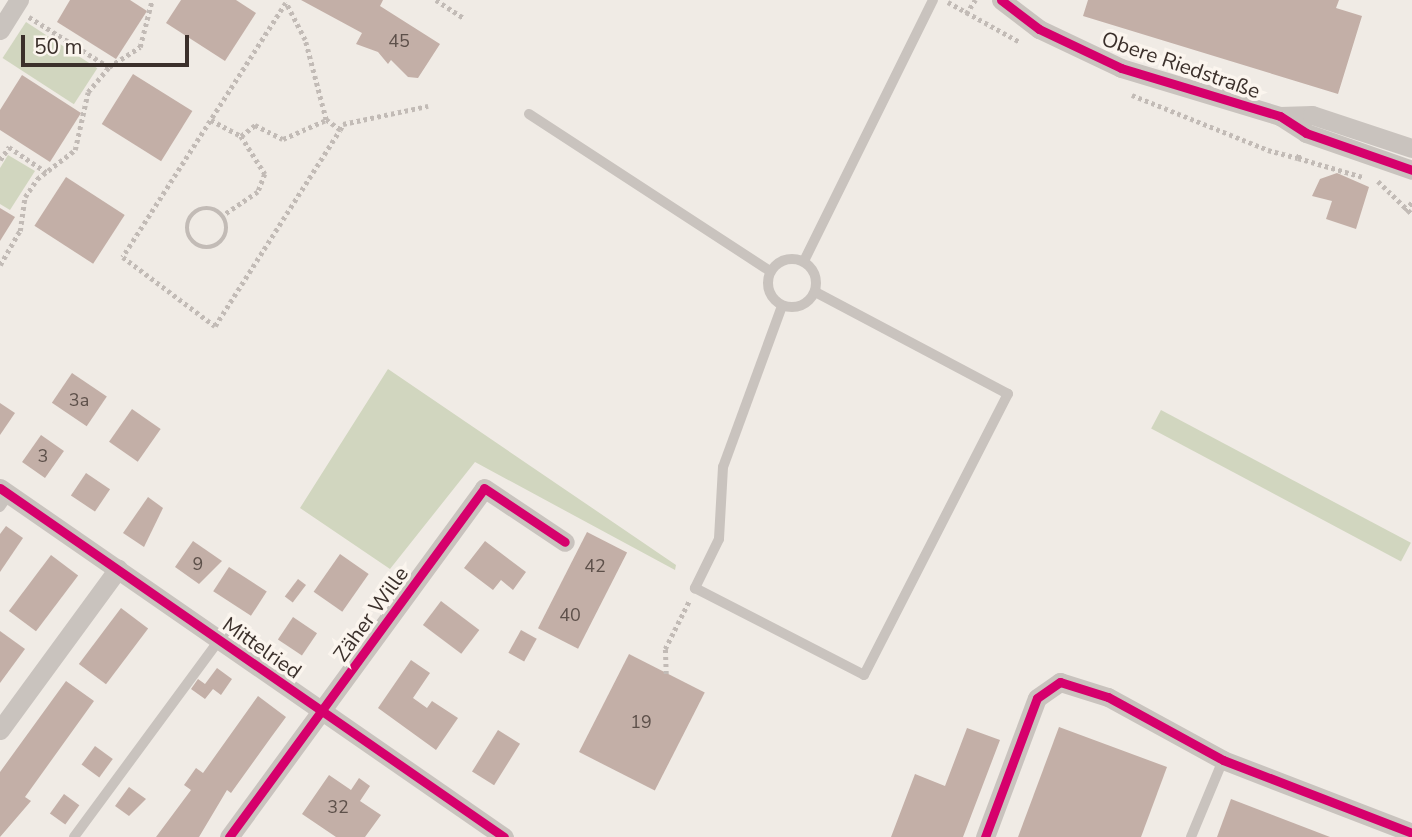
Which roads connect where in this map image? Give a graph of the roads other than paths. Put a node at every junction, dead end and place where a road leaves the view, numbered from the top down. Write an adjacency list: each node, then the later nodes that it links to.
1 (933, 0): 9 (lane)
2 (1001, 0): 6 (street, Obere Riedstraße)
3 (17, 4): 4 (street)
4 (0, 30)
5 (529, 114): 10 (lane)
6 (1280, 116): 7 (street); 8 (street)
7 (1412, 148)
8 (1412, 170)
9 (804, 261): 10 (lane); 11 (lane)
10 (770, 271): 12 (lane)
11 (815, 292): 12 (lane); 12 (lane)
12 (782, 306)
13 (3, 496): 15 (street, Mittelried)
14 (565, 542): 17 (street, Zäher Wille)
15 (118, 569): 16 (street, Mittelried); 18 (street)
16 (219, 640): 17 (street, Mittelried); 21 (lane)
17 (321, 711): 22 (street, Zäher Wille); 23 (street, Mittelried)
18 (0, 730)
19 (1223, 760): 20 (street); 24 (street); 25 (lane)
20 (1412, 833)
21 (74, 837)
22 (229, 837)
23 (504, 837)
24 (985, 837)
25 (1191, 837)

